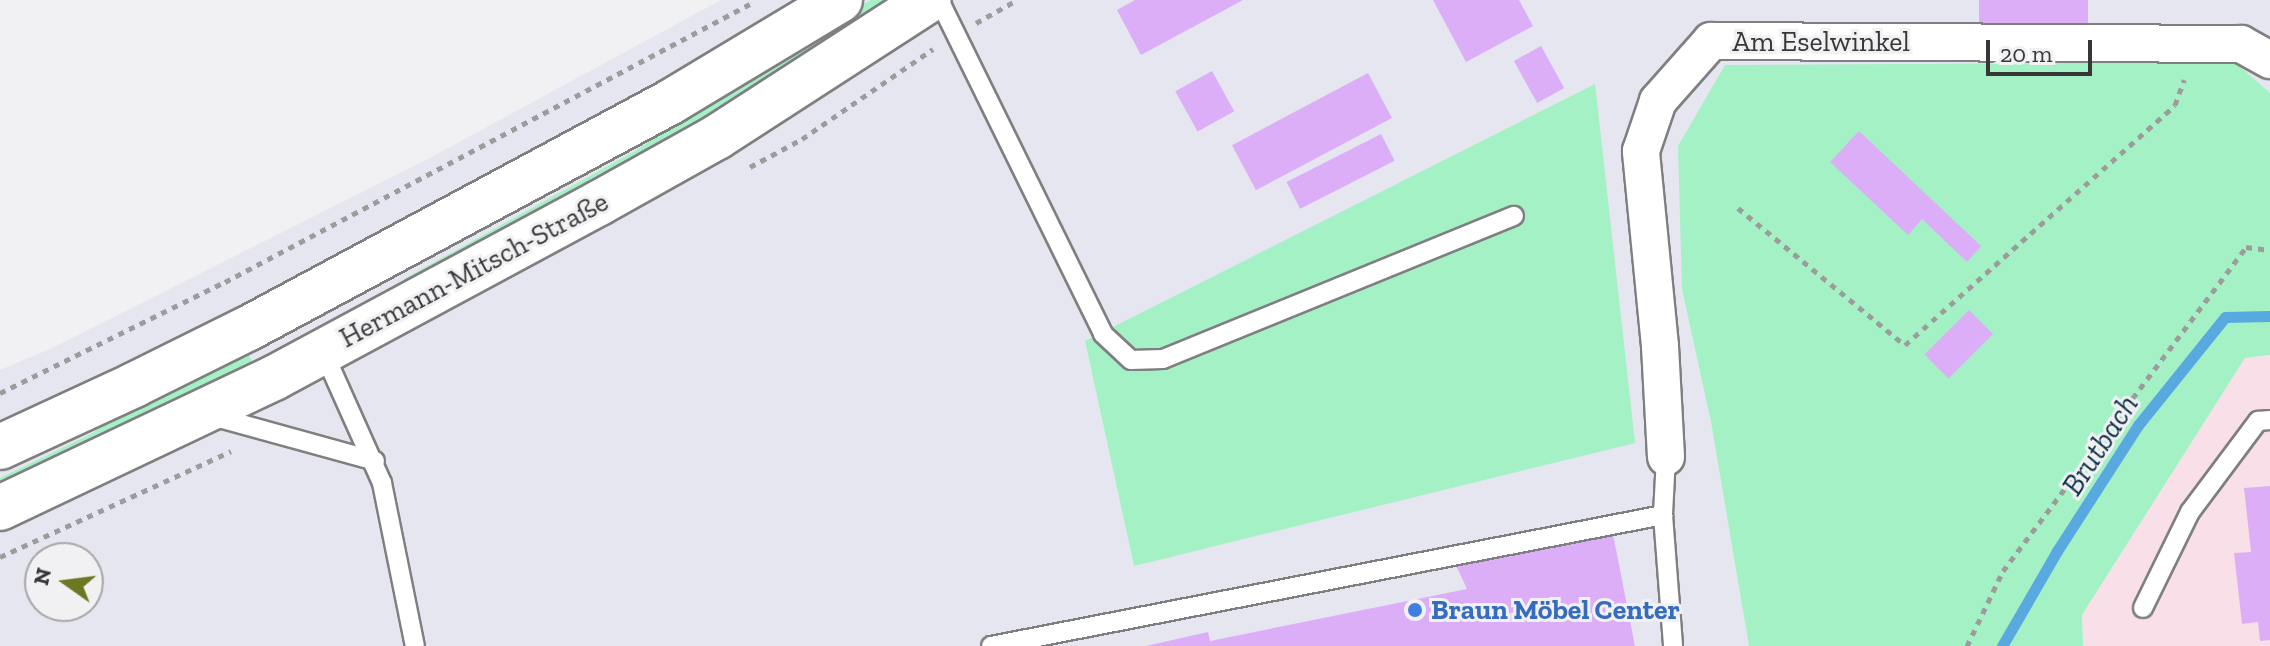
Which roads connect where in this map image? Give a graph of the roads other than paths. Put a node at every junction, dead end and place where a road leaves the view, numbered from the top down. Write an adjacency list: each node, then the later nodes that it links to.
1 (840, 0): 6 (main road, Hermann-Mitsch-Straße)
2 (929, 0): 7 (main road, Hermann-Mitsch-Straße)
3 (939, 0): 5 (lane)
4 (2270, 60): 11 (street, Am Eselwinkel)
5 (1514, 216)
6 (296, 301): 7 (main road); 10 (main road, Hermann-Mitsch-Straße)
7 (323, 351): 8 (main road, Hermann-Mitsch-Straße); 12 (lane)
8 (202, 414): 12 (lane); 13 (main road, Hermann-Mitsch-Straße)
9 (2270, 420): 15 (lane)
10 (0, 447)
11 (1666, 457): 14 (lane)
12 (375, 461): 16 (lane)
13 (0, 508)
14 (1663, 515): 17 (lane); 18 (lane)
15 (2143, 608)
16 (415, 646)
17 (991, 646)
18 (1673, 646)

